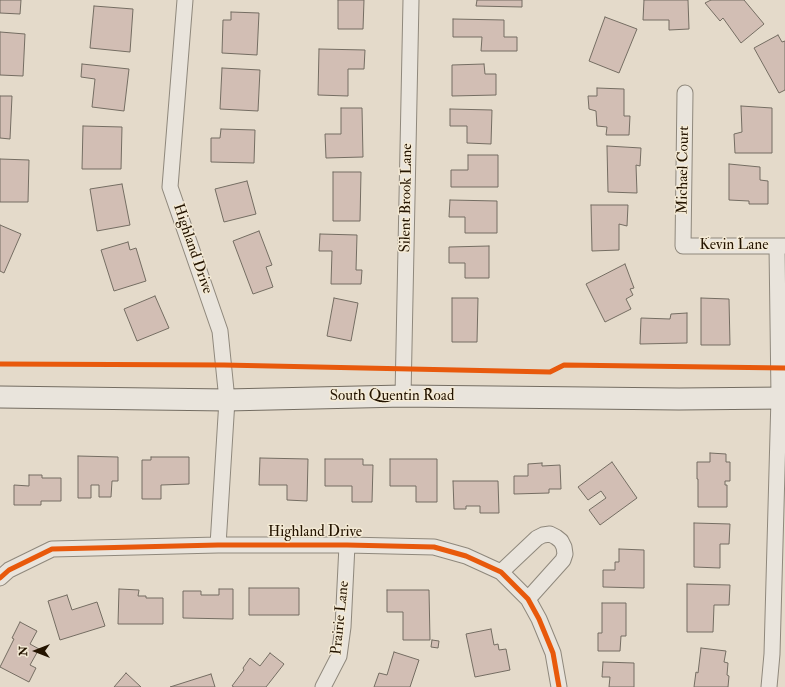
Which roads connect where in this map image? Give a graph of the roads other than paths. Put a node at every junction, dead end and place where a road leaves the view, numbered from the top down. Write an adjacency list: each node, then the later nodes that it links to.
1 (185, 0): 9 (street, Highland Drive)
2 (411, 0): 6 (street, Silent Brook Lane)
3 (685, 93): 4 (street, Michael Court)
4 (683, 246): 5 (street, Kevin Lane)
5 (781, 246): 8 (street)
6 (403, 396): 8 (main road, South Quentin Road); 9 (main road, South Quentin Road)
7 (0, 397): 9 (main road, South Quentin Road)
8 (782, 398): 17 (street)
9 (227, 400): 10 (street, Highland Drive)
10 (218, 545): 11 (street, Highland Drive); 13 (street, Highland Drive)
11 (346, 545): 12 (street, Highland Drive); 15 (street, Prairie Lane)
12 (501, 572): 14 (street, Highland Drive); 14 (street)
13 (0, 578)
14 (528, 599): 16 (street, Highland Drive)
15 (323, 687)
16 (559, 687)
17 (769, 687)

